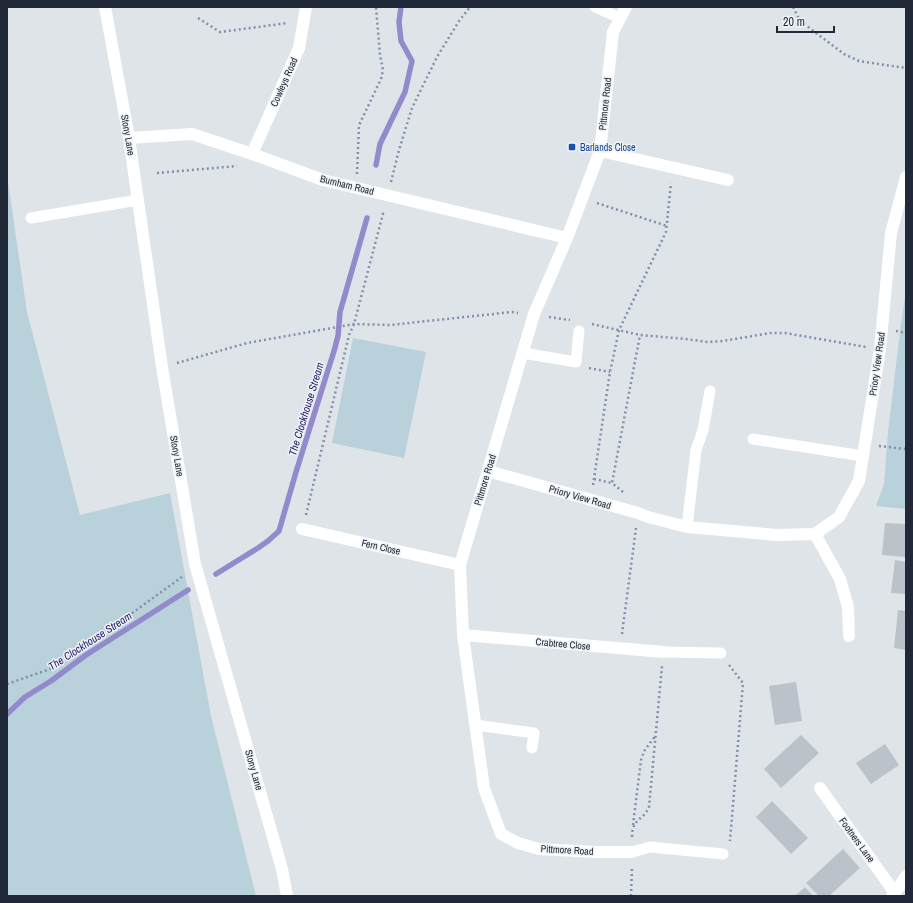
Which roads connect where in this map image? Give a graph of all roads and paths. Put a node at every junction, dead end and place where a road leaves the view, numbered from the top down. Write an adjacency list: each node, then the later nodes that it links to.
1 (105, 7): 11 (street, Stony Lane)
2 (306, 7): 9 (street, Cowleys Road)
3 (376, 7): 18 (path)
4 (470, 7): 19 (path)
5 (595, 7): 7 (lane)
6 (793, 7): 10 (path)
7 (623, 12): 12 (street, Pittmore Road)
8 (198, 18): 9 (path)
9 (304, 21): 13 (street, Cowleys Road)
10 (906, 68)
11 (129, 138): 13 (street, Burnham Road); 21 (street, Stony Lane)
12 (600, 151): 14 (street); 20 (street, Pittmore Road)
13 (248, 152): 15 (path); 18 (street, Burnham Road)
14 (671, 167): 17 (street); 23 (path)
15 (157, 173)
16 (906, 177): 32 (street, Priory View Road)
17 (728, 180)
18 (357, 188): 19 (street, Burnham Road)
19 (387, 196): 24 (street, Burnham Road); 28 (path)
20 (582, 198): 23 (path); 24 (street, Pittmore Road)
21 (138, 200): 22 (lane); 35 (street, Stony Lane)
22 (31, 218)
23 (667, 226): 29 (path)
24 (567, 238): 25 (street, Pittmore Road)
25 (534, 314): 26 (path); 28 (path); 33 (street, Pittmore Road)
26 (572, 320)
27 (588, 323): 29 (path)
28 (354, 324): 35 (path); 48 (path)
29 (619, 330): 31 (path); 36 (path)
30 (579, 331): 34 (lane)
31 (640, 335): 32 (path); 43 (path)
32 (880, 349): 40 (street, Priory View Road)
33 (523, 353): 34 (lane); 41 (street, Pittmore Road)
34 (576, 362): 36 (path)
35 (162, 367): 50 (street, Stony Lane)
36 (610, 372): 42 (path)
37 (710, 391): 47 (lane)
38 (753, 439): 40 (lane)
39 (906, 449): 40 (path)
40 (864, 450): 49 (street, Priory View Road)
41 (488, 471): 45 (street, Priory View Road); 51 (street, Pittmore Road)
42 (594, 479): 43 (path); 45 (path)
43 (612, 483): 44 (path)
44 (624, 492)
45 (590, 499): 46 (street, Priory View Road)
46 (638, 513): 47 (street, Priory View Road); 54 (path)
47 (687, 527): 49 (street, Priory View Road)
48 (302, 529): 51 (street, Fern Close)
49 (815, 534): 53 (street)
50 (196, 564): 57 (path); 67 (street, Stony Lane)
51 (460, 565): 52 (street, Pittmore Road)
52 (463, 635): 54 (street, Crabtree Close); 58 (street, Pittmore Road)
53 (849, 636)
54 (620, 649): 55 (street, Crabtree Close)
55 (664, 652): 56 (lane); 59 (path)
56 (720, 654): 64 (path)
57 (7, 684)
58 (475, 725): 60 (lane); 63 (street, Pittmore Road)
59 (656, 735): 62 (path); 62 (path)
60 (532, 748)
61 (820, 788): 66 (street, Footners Lane)
62 (632, 830): 63 (path)
63 (632, 852): 64 (lane); 68 (path)
64 (723, 854)
65 (906, 876): 66 (street, Footners Lane)
66 (893, 894)
67 (287, 896)
68 (631, 896)

